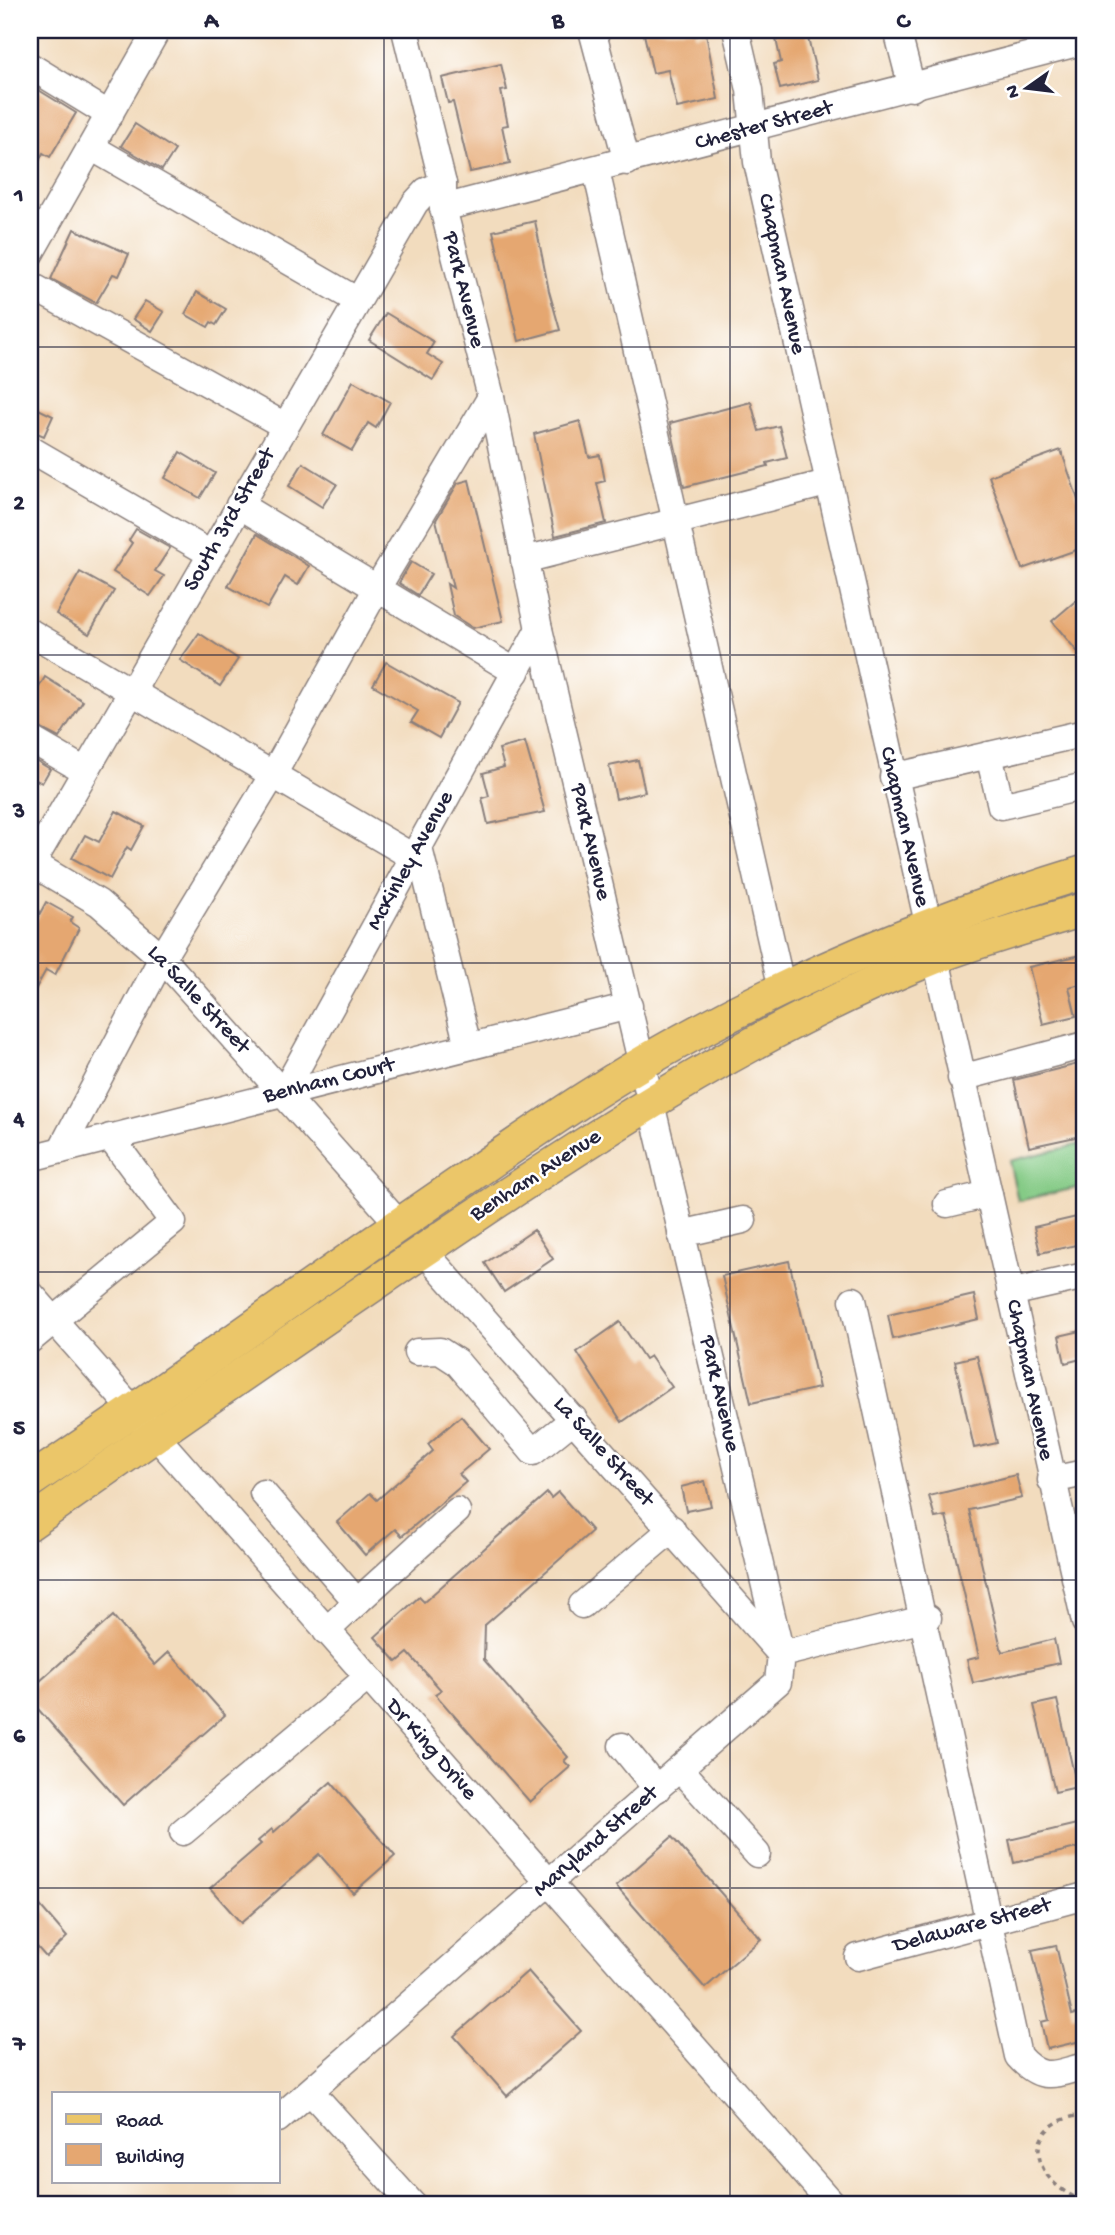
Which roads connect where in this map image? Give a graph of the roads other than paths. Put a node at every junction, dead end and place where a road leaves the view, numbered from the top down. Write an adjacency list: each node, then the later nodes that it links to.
1 (157, 30): 10 (street)
2 (405, 30): 15 (street, Park Avenue)
3 (592, 30): 13 (street)
4 (736, 30): 11 (street, Chapman Avenue)
5 (897, 30): 9 (street)
6 (1054, 39): 7 (street, Chester Street); 9 (street, Chester Street)
7 (1085, 41)
8 (30, 66): 10 (street)
9 (912, 88): 11 (street, Chester Street)
10 (110, 114): 12 (street)
11 (754, 129): 13 (street, Chester Street); 22 (street, Chapman Avenue)
12 (91, 147): 16 (street); 18 (street)
13 (627, 162): 14 (street, Chester Street)
14 (596, 170): 15 (street, Chester Street); 24 (street)
15 (443, 196): 18 (street, South 3rd Street); 19 (street, Park Avenue)
16 (33, 241)
17 (30, 285): 20 (street)
18 (358, 301): 20 (street, South 3rd Street)
19 (491, 397): 26 (street, Park Avenue); 27 (street)
20 (285, 426): 23 (street, South 3rd Street)
21 (30, 449): 25 (street)
22 (827, 483): 24 (street); 37 (street, Chapman Avenue)
23 (239, 505): 25 (street, South 3rd Street); 27 (street)
24 (676, 521): 26 (street); 46 (street)
25 (211, 554): 31 (street, South 3rd Street)
26 (524, 560): 28 (street, Park Avenue)
27 (376, 590): 30 (street); 36 (street)
28 (539, 629): 30 (street, McKinley Avenue); 47 (street, Park Avenue)
29 (30, 632): 31 (street)
30 (516, 672): 39 (street, McKinley Avenue)
31 (131, 691): 35 (street, South 3rd Street); 36 (street)
32 (1085, 733): 34 (street)
33 (30, 739): 35 (street)
34 (989, 755): 37 (street); 38 (street)
35 (85, 771): 40 (street, South 3rd Street)
36 (274, 773): 39 (street); 44 (street)
37 (893, 776): 43 (street, Chapman Avenue)
38 (1085, 786)
39 (416, 853): 49 (street); 52 (street, McKinley Avenue)
40 (31, 865): 44 (street, La Salle Street)
41 (1085, 872): 43 (main road, Benham Avenue)
42 (1085, 909): 45 (main road, Benham Avenue)
43 (926, 925): 45 (street, Chapman Avenue); 46 (main road, Benham Avenue)
44 (162, 958): 52 (street, La Salle Street); 55 (street)
45 (933, 958): 51 (street, Chapman Avenue); 53 (main road, Benham Avenue)
46 (782, 989): 50 (main road, Benham Avenue)
47 (629, 1006): 49 (street, Benham Court); 50 (street, Park Avenue)
48 (1085, 1045): 51 (street)
49 (468, 1046): 52 (street, Benham Court)
50 (641, 1065): 53 (street, Park Avenue); 60 (main road, Benham Avenue)
51 (961, 1078): 57 (street, Chapman Avenue)
52 (284, 1092): 54 (street, Benham Court); 60 (street, La Salle Street)
53 (650, 1105): 61 (street, Park Avenue); 62 (main road, Benham Avenue)
54 (110, 1137): 55 (street, Benham Court); 67 (street)
55 (61, 1150): 56 (street, Benham Court)
56 (30, 1158)
57 (989, 1194): 58 (street); 65 (street, Chapman Avenue)
58 (947, 1204)
59 (744, 1220): 61 (street)
60 (400, 1224): 71 (main road, Benham Avenue)
61 (681, 1234): 84 (street, Park Avenue)
62 (424, 1250): 70 (street, La Salle Street); 71 (main road, Benham Avenue)
63 (1085, 1276): 65 (street)
64 (30, 1293): 67 (street, Dr King Drive)
65 (1010, 1293): 73 (street, Chapman Avenue)
66 (853, 1300): 81 (street)
67 (53, 1320): 68 (street); 71 (street, Dr King Drive)
68 (30, 1340)
69 (417, 1352): 70 (street)
70 (574, 1419): 78 (street, La Salle Street)
71 (144, 1423): 74 (main road, Benham Avenue); 77 (main road, Benham Avenue); 83 (street, Dr King Drive)
72 (1085, 1473): 73 (street)
73 (1051, 1480): 82 (street, Chapman Avenue)
74 (30, 1481)
75 (263, 1493): 79 (street)
76 (457, 1511): 79 (street)
77 (30, 1522)
78 (672, 1529): 80 (street); 84 (street, La Salle Street)
79 (357, 1602): 83 (street)
80 (582, 1605)
81 (925, 1619): 84 (street); 93 (street)
82 (1085, 1622)
83 (326, 1630): 85 (street, Dr King Drive)
84 (781, 1654): 87 (street, Maryland Street)
85 (368, 1678): 89 (street); 91 (street, Dr King Drive)
86 (622, 1746): 88 (street)
87 (680, 1769): 88 (street, Maryland Street); 90 (street)
88 (657, 1789): 91 (street, Maryland Street)
89 (183, 1832)
90 (757, 1854)
91 (548, 1884): 96 (street, Maryland Street); 99 (street, Dr King Drive)
92 (1085, 1896): 93 (street, Delaware Street)
93 (989, 1922): 94 (street, Delaware Street); 95 (street)
94 (858, 1956)
95 (1085, 2066)
96 (311, 2092): 97 (street, Maryland Street); 98 (street)
97 (280, 2117)
98 (413, 2205)
99 (834, 2205)

